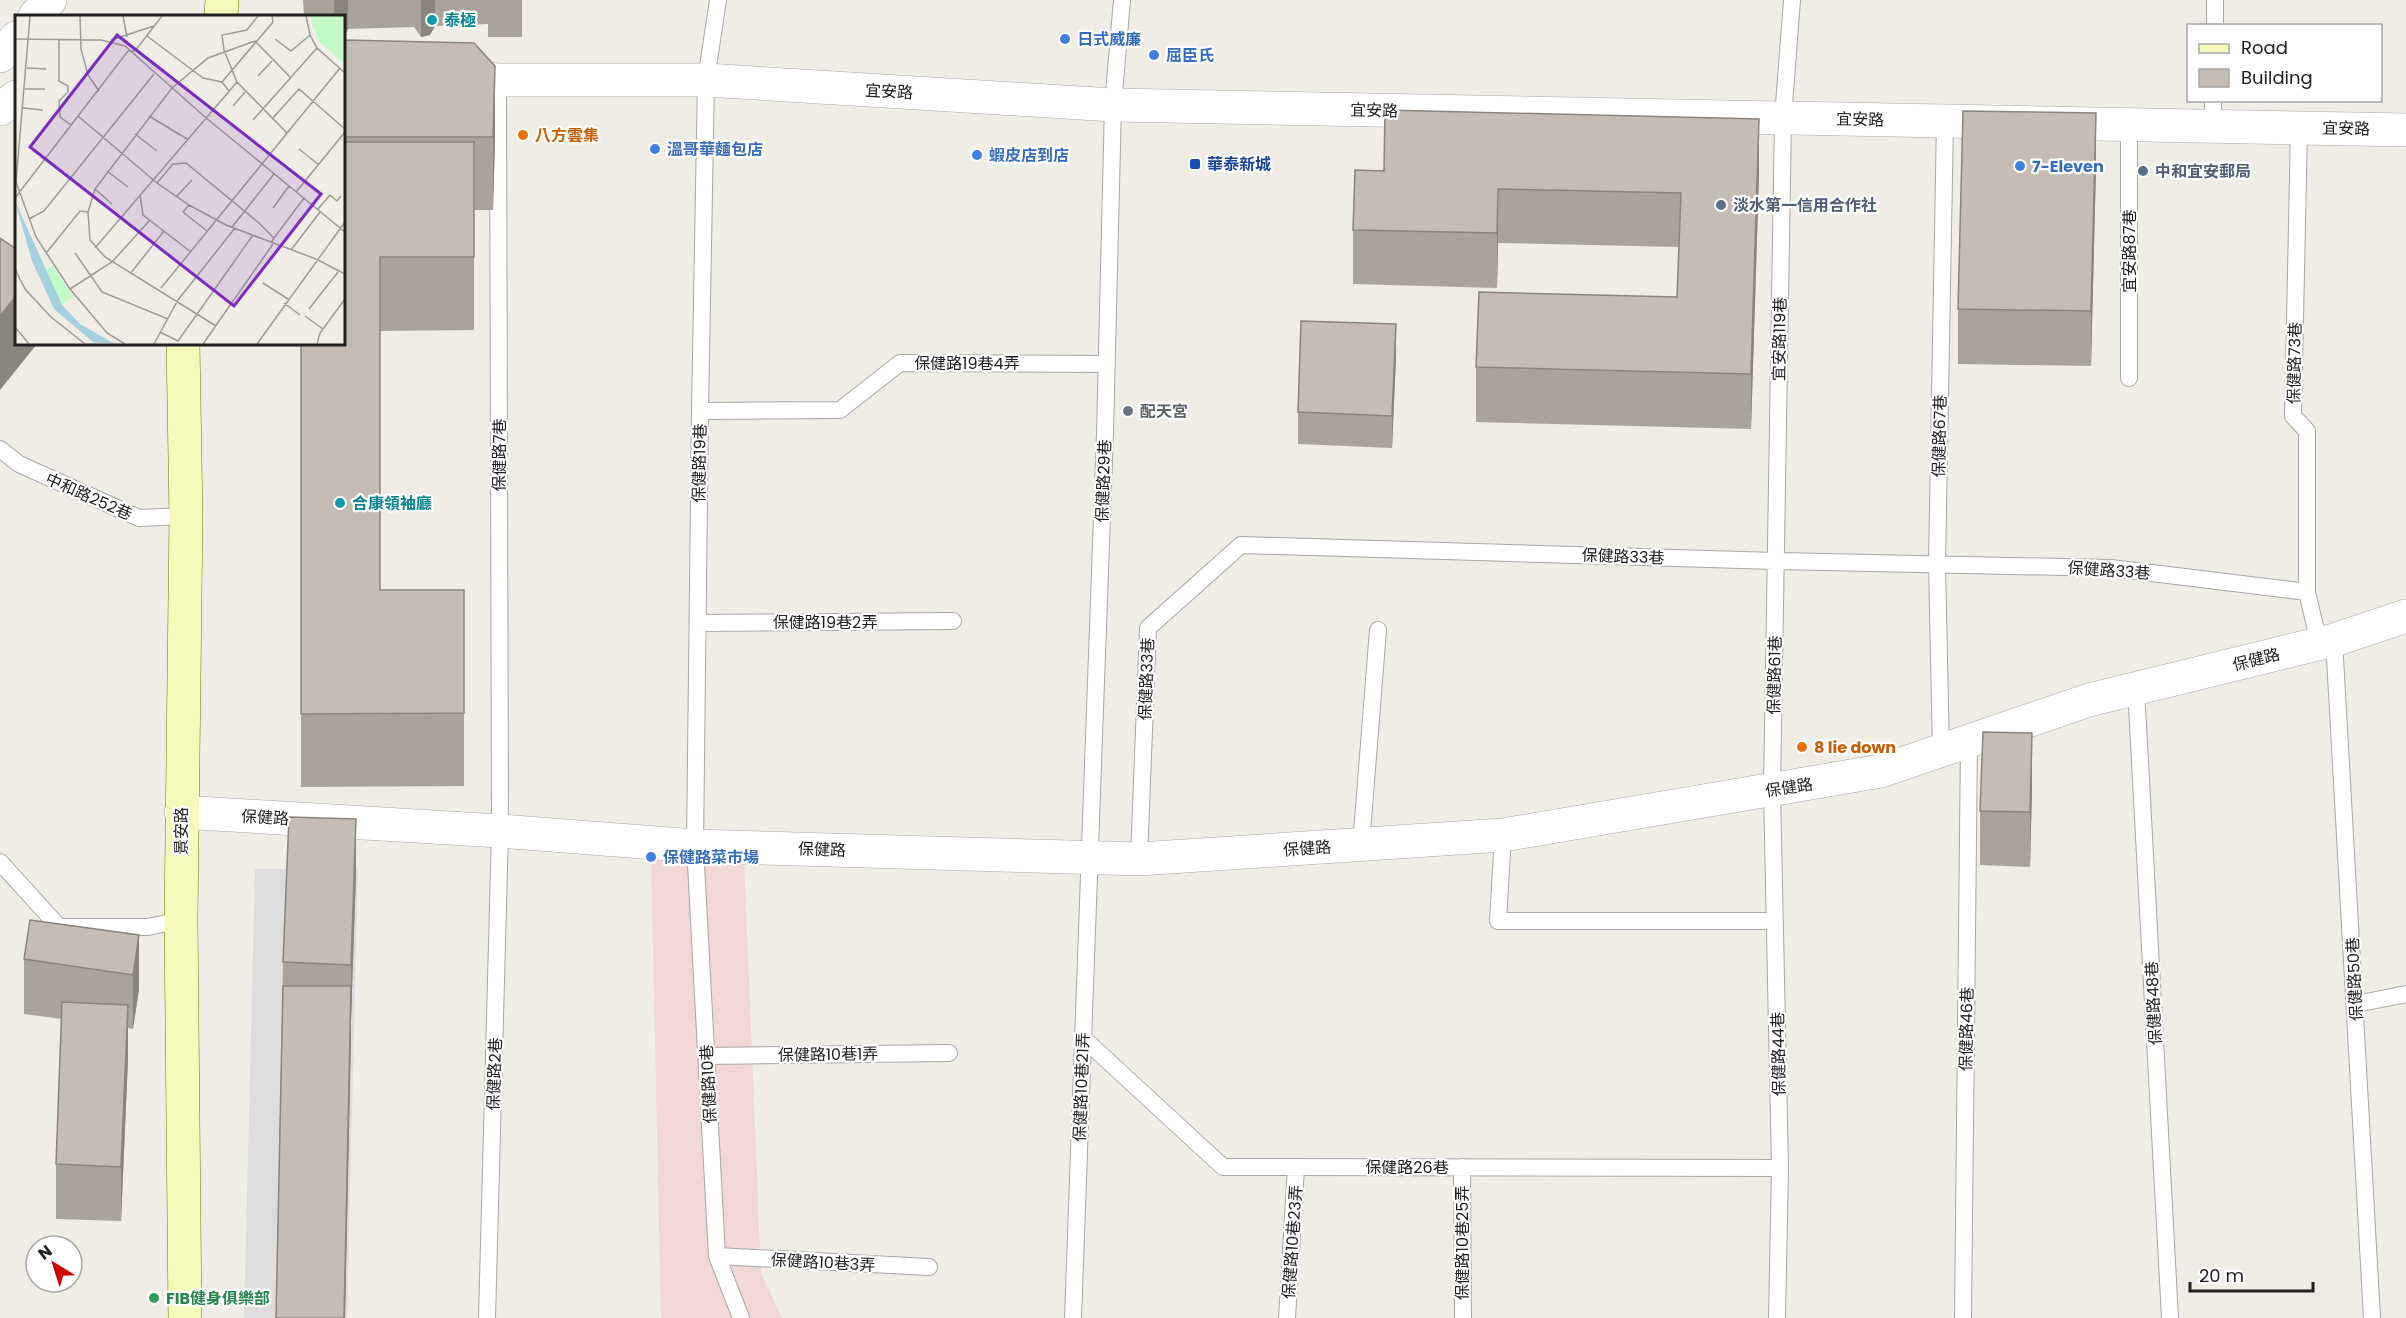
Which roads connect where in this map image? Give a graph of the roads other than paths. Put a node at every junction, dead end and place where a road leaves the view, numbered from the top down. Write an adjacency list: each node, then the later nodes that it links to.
1 (50, 0): 7 (street)
2 (222, 0): 8 (main road)
3 (718, 0): 15 (lane, 保健路19巷)
4 (1122, 0): 18 (lane, 保健路29巷)
5 (1792, 0): 21 (lane, 宜安路119巷)
6 (2215, 0): 9 (lane)
7 (36, 15)
8 (221, 15)
9 (2215, 24)
10 (15, 39): 11 (street)
11 (0, 56)
12 (15, 73): 16 (street)
13 (415, 73): 14 (street, 宜安路)
14 (498, 80): 15 (street, 宜安路); 44 (lane, 保健路7巷)
15 (706, 81): 18 (street, 宜安路); 29 (lane, 保健路19巷)
16 (0, 82)
17 (15, 98): 19 (street)
18 (1113, 105): 21 (street, 宜安路); 27 (lane, 保健路29巷)
19 (0, 109)
20 (2213, 113): 23 (street, 宜安路); 24 (street, 宜安路)
21 (1783, 118): 22 (street, 宜安路); 32 (lane, 宜安路119巷)
22 (1945, 121): 23 (street, 宜安路); 33 (lane, 保健路67巷)
23 (2129, 124): 28 (lane, 宜安路87巷)
24 (2299, 128): 25 (street, 宜安路); 34 (lane, 保健路73巷)
25 (2406, 130)
26 (183, 345): 31 (main road, 景安路)
27 (1106, 364): 29 (lane, 保健路19巷4弄); 48 (lane, 保健路29巷)
28 (2129, 378)
29 (700, 411): 37 (lane, 保健路19巷)
30 (0, 449): 31 (lane, 中和路252巷)
31 (186, 516): 43 (main road, 景安路)
32 (1775, 561): 33 (lane, 保健路33巷); 42 (lane, 保健路61巷); 49 (lane, 保健路33巷)
33 (1937, 564): 34 (lane, 保健路33巷); 41 (lane, 保健路67巷)
34 (2307, 592): 39 (lane)
35 (2406, 616): 39 (street, 保健路)
36 (953, 621): 37 (lane, 保健路19巷2弄)
37 (698, 623): 47 (lane, 保健路19巷)
38 (1378, 630): 46 (lane)
39 (2327, 642): 40 (street, 保健路); 54 (lane, 保健路50巷)
40 (2136, 688): 41 (street, 保健路); 71 (lane, 保健路48巷)
41 (1955, 746): 42 (street, 保健路); 70 (lane, 保健路46巷)
42 (1772, 790): 45 (street, 保健路); 52 (lane, 保健路44巷)
43 (181, 812): 44 (street, 保健路); 51 (main road, 景安路)
44 (500, 831): 47 (street, 保健路); 64 (lane, 保健路2巷)
45 (1503, 835): 46 (street, 保健路); 52 (lane)
46 (1361, 845): 49 (street, 保健路)
47 (696, 846): 48 (street, 保健路); 57 (lane, 保健路10巷)
48 (1089, 857): 49 (street, 保健路); 55 (lane, 保健路10巷21弄)
49 (1139, 859)
50 (0, 862): 51 (lane)
51 (181, 920): 63 (main road, 景安路)
52 (1775, 921): 60 (lane, 保健路44巷)
53 (2406, 994): 54 (lane)
54 (2356, 1004): 72 (lane, 保健路50巷)
55 (1083, 1038): 58 (lane, 保健路26巷); 66 (lane, 保健路10巷21弄)
56 (949, 1053): 57 (lane, 保健路10巷1弄)
57 (707, 1056): 61 (lane, 保健路10巷)
58 (1296, 1167): 59 (lane, 保健路26巷); 67 (lane, 保健路10巷23弄)
59 (1462, 1167): 60 (lane, 保健路26巷); 68 (lane, 保健路10巷25弄)
60 (1780, 1168): 69 (lane, 保健路44巷)
61 (717, 1256): 62 (lane, 保健路10巷3弄); 65 (lane, 保健路10巷)
62 (929, 1267)
63 (185, 1318)
64 (487, 1318)
65 (741, 1318)
66 (1073, 1318)
67 (1287, 1318)
68 (1463, 1318)
69 (1777, 1318)
70 (1963, 1318)
71 (2170, 1318)
72 (2372, 1318)

